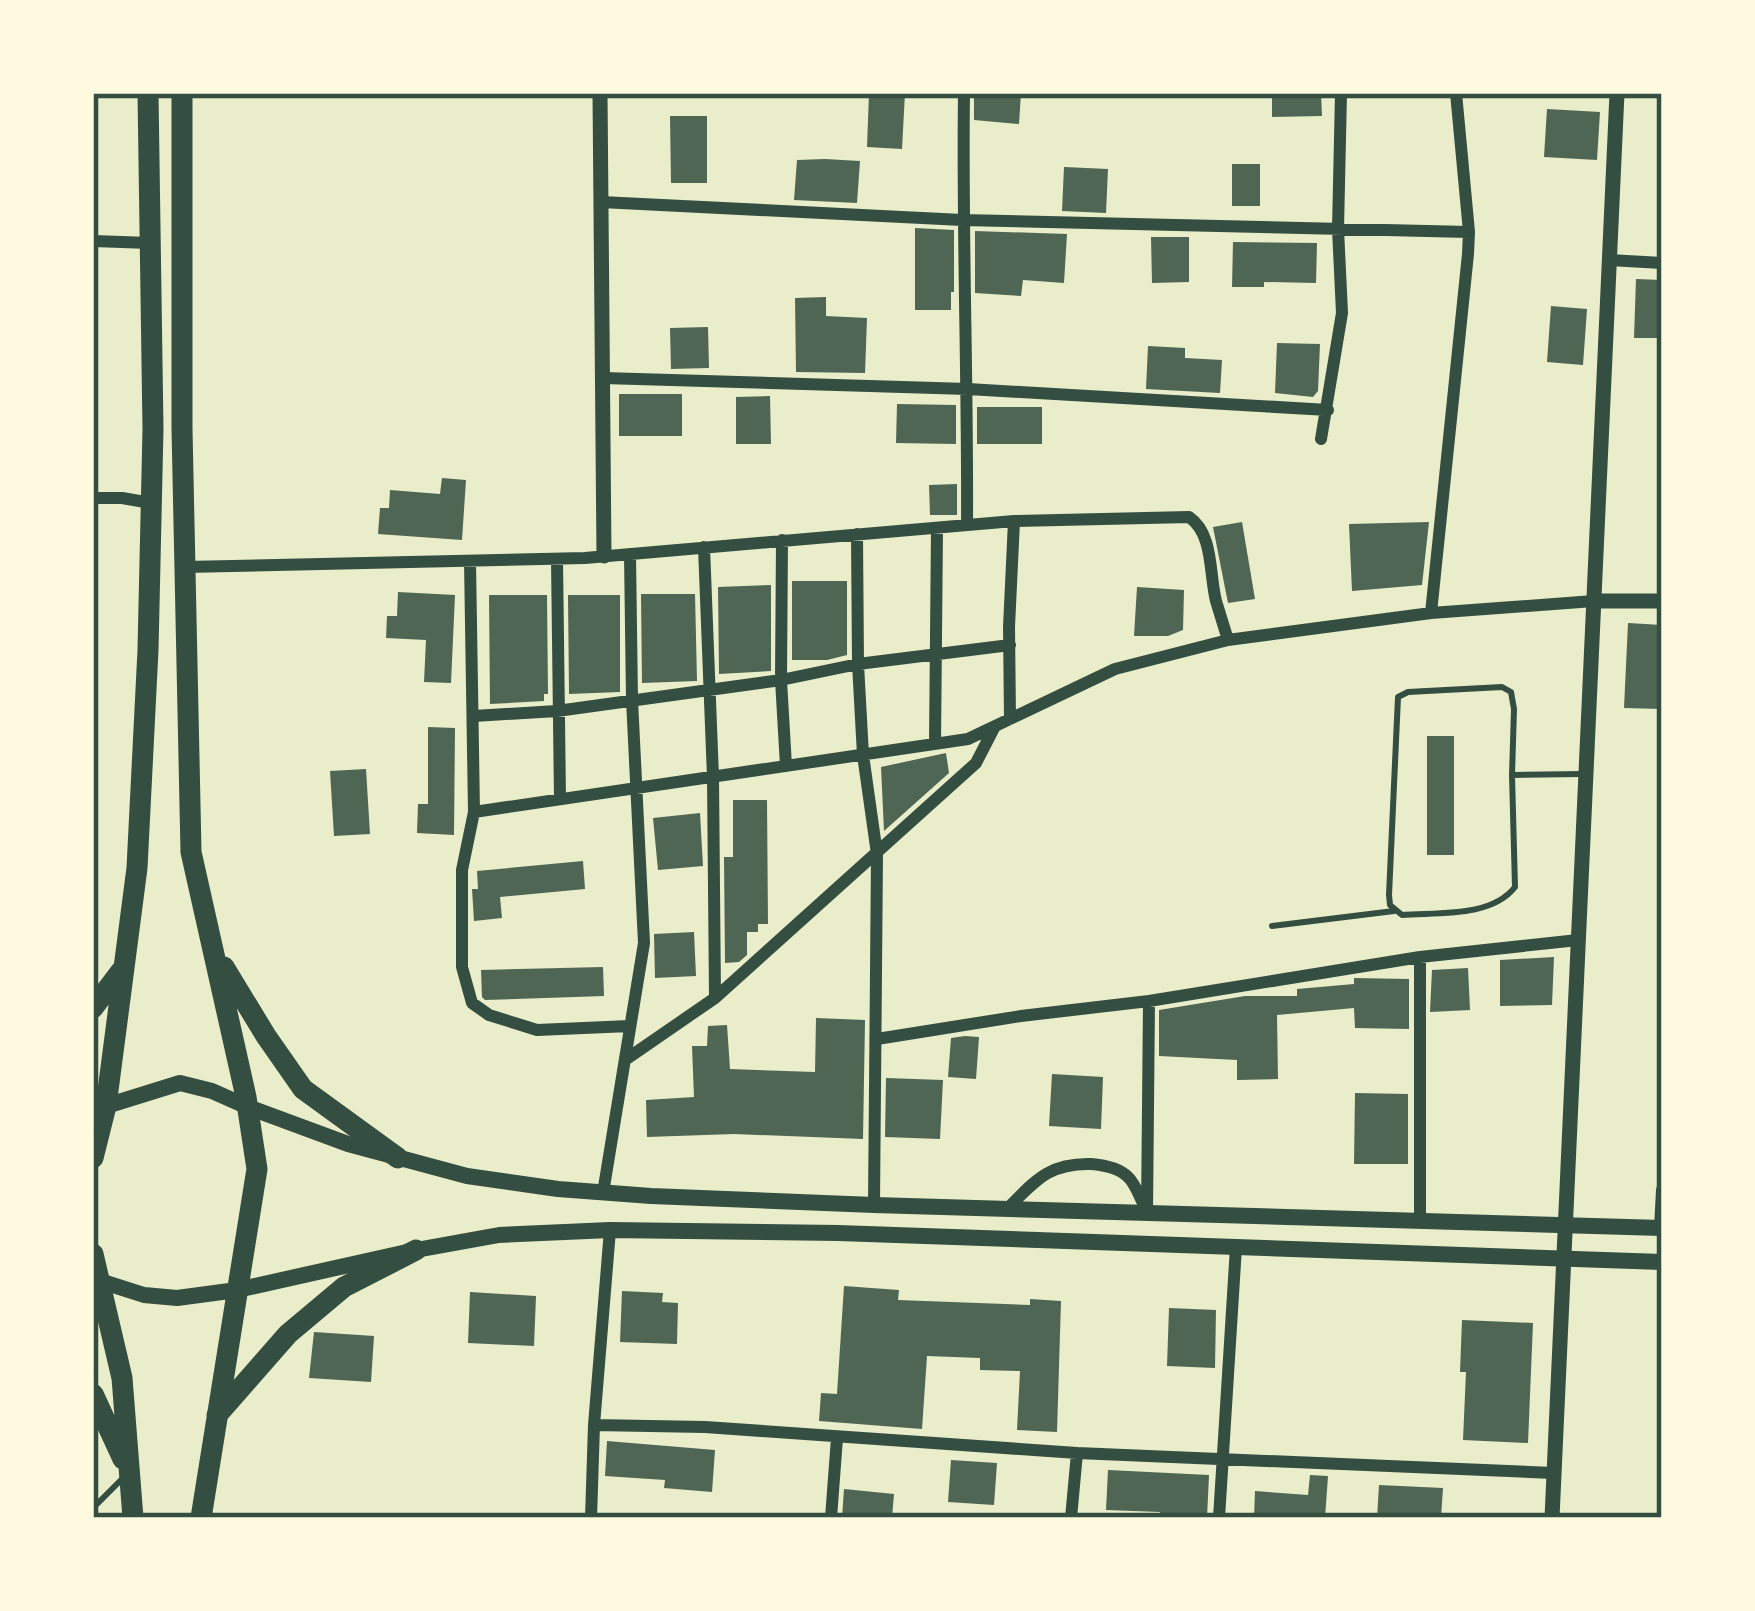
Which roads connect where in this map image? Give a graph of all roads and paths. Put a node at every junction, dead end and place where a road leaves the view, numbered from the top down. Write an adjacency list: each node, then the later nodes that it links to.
1 (148, 93): 13 (highway)
2 (182, 93): 32 (highway)
3 (600, 93): 8 (street)
4 (964, 93): 9 (street)
5 (1341, 93): 10 (street)
6 (1456, 93): 11 (street)
7 (1617, 93): 14 (street)
8 (601, 202): 9 (street); 16 (street)
9 (962, 220): 10 (street); 17 (street)
10 (1338, 229): 11 (street); 18 (street)
11 (1469, 232): 35 (street)
12 (93, 241): 13 (street)
13 (150, 243): 21 (highway)
14 (1609, 260): 15 (street); 33 (street)
15 (1662, 263)
16 (603, 378): 17 (street); 29 (street)
17 (968, 388): 18 (street); 23 (street)
18 (1328, 410): 19 (street)
19 (1321, 439)
20 (93, 498): 21 (street)
21 (151, 503): 62 (highway)
22 (1014, 521): 23 (street); 36 (street); 37 (street)
23 (967, 525): 24 (street)
24 (937, 528): 25 (street); 38 (street)
25 (856, 534): 26 (street); 39 (street)
26 (782, 540): 27 (street); 40 (street)
27 (704, 547): 28 (street); 41 (street)
28 (630, 554): 29 (street); 42 (street)
29 (604, 556): 30 (street)
30 (557, 559): 31 (street); 43 (street)
31 (470, 561): 32 (street); 44 (street)
32 (185, 567): 60 (highway)
33 (1594, 601): 34 (street); 35 (street); 50 (street)
34 (1662, 601)
35 (1431, 614): 36 (street)
36 (1228, 640): 45 (street)
37 (1010, 646): 38 (street); 45 (street)
38 (936, 655): 39 (street); 47 (street)
39 (857, 664): 40 (street); 48 (street)
40 (781, 680): 41 (street); 49 (street)
41 (710, 690): 42 (street); 52 (street)
42 (632, 700): 43 (street); 53 (street)
43 (557, 711): 44 (street); 54 (street)
44 (474, 716): 55 (street)
45 (1010, 719): 46 (street)
46 (994, 728): 47 (street); 56 (street)
47 (935, 744): 48 (street)
48 (863, 755): 49 (street); 56 (street)
49 (786, 766): 52 (street)
50 (1586, 774): 51 (lane); 59 (street)
51 (1512, 775): 57 (lane); 57 (lane)
52 (713, 777): 53 (street); 63 (street)
53 (635, 788): 54 (street); 66 (street)
54 (560, 799): 55 (street)
55 (473, 812): 66 (street)
56 (877, 854): 63 (street); 67 (street)
57 (1394, 911): 58 (lane)
58 (1272, 926)
59 (1578, 940): 61 (street); 79 (street)
60 (212, 948): 70 (highway); 72 (highway)
61 (1420, 957): 64 (street); 78 (street)
62 (125, 966): 65 (highway); 69 (highway)
63 (715, 998): 68 (street)
64 (1149, 1001): 67 (street); 77 (street)
65 (93, 1008)
66 (630, 1026): 68 (street)
67 (877, 1039): 75 (street)
68 (625, 1060): 74 (street)
69 (100, 1107): 70 (main road); 71 (highway)
70 (248, 1107): 72 (main road); 88 (highway)
71 (93, 1158)
72 (398, 1158): 74 (main road)
73 (1662, 1190): 80 (street)
74 (603, 1192): 75 (main road)
75 (874, 1204): 76 (main road)
76 (1008, 1208): 77 (main road); 77 (street)
77 (1148, 1212): 78 (main road)
78 (1420, 1221): 79 (main road)
79 (1564, 1226): 80 (main road); 85 (street)
80 (1661, 1228)
81 (610, 1230): 82 (main road); 83 (main road); 91 (street)
82 (1236, 1247): 85 (main road); 94 (street)
83 (416, 1250): 88 (main road); 90 (highway)
84 (93, 1254): 87 (highway)
85 (1563, 1258): 86 (main road); 96 (street)
86 (1662, 1262)
87 (95, 1280): 88 (main road); 95 (highway)
88 (237, 1290): 90 (highway)
89 (93, 1394): 95 (highway)
90 (216, 1416): 99 (highway)
91 (594, 1426): 92 (street); 100 (street)
92 (837, 1438): 93 (street); 101 (street)
93 (1077, 1453): 94 (street); 102 (street)
94 (1222, 1460): 96 (street); 103 (street)
95 (129, 1472): 97 (lane); 98 (highway)
96 (1553, 1473): 104 (street)
97 (93, 1508)
98 (133, 1518)
99 (201, 1518)
100 (591, 1518)
101 (831, 1518)
102 (1070, 1518)
103 (1219, 1518)
104 (1552, 1518)

